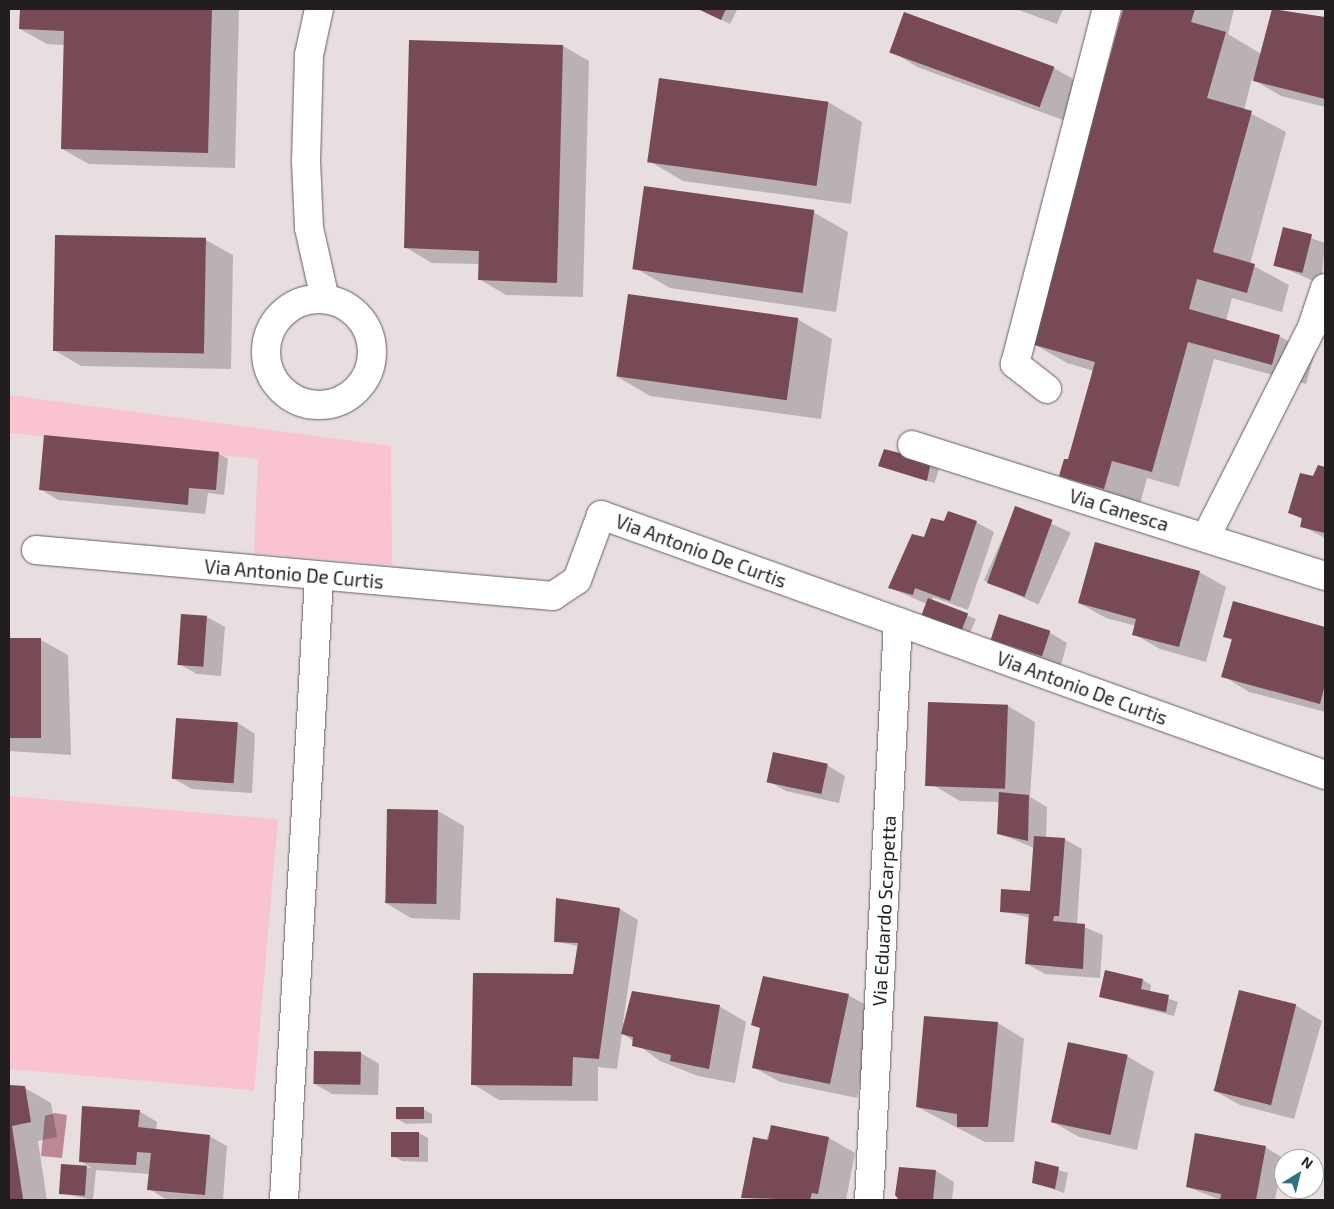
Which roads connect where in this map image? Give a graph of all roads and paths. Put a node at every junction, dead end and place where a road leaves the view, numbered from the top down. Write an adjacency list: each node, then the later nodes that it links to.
1 (319, 9): 4 (street)
2 (1106, 9): 5 (street)
3 (1325, 288): 7 (street)
4 (324, 299)
5 (1047, 389)
6 (912, 444): 7 (street, Via Canesca)
7 (1206, 537): 9 (street, Via Canesca)
8 (36, 550): 10 (street, Via Antonio De Curtis)
9 (1325, 576)
10 (319, 577): 11 (street, Via Antonio De Curtis); 13 (street)
11 (898, 622): 12 (street, Via Antonio De Curtis); 14 (street, Via Eduardo Scarpetta)
12 (1325, 775)
13 (284, 1200)
14 (869, 1200)

